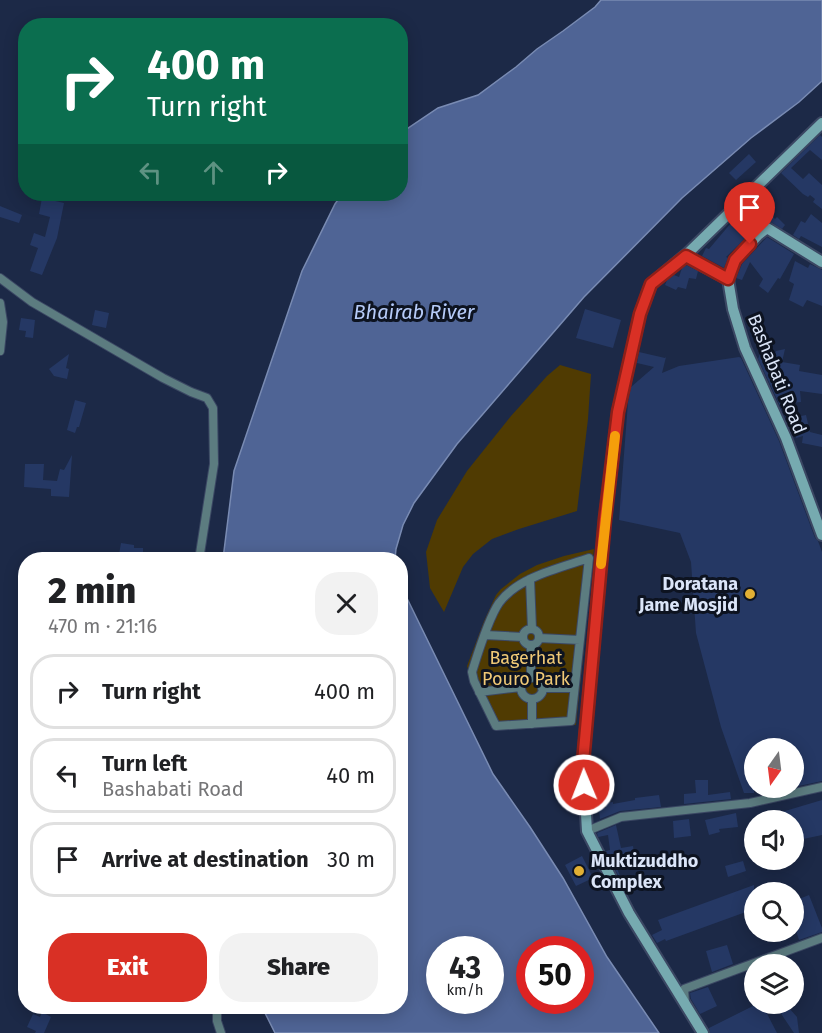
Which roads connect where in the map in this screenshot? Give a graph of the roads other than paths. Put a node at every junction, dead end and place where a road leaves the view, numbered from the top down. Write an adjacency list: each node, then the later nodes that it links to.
1 (822, 123): 2 (main road)
2 (686, 256): 5 (main road); 25 (main road)
3 (822, 262): 5 (main road)
4 (0, 278): 9 (street)
5 (728, 279): 8 (main road, Bashabati Road)
6 (0, 303): 7 (street)
7 (0, 351)
8 (822, 535)
9 (200, 552)
10 (530, 579): 11 (street); 12 (street); 15 (street)
11 (532, 629): 13 (street); 14 (street)
12 (485, 635): 13 (street); 21 (street)
13 (524, 637): 16 (street)
14 (539, 638): 15 (street); 16 (street)
15 (580, 640): 20 (street)
16 (531, 645): 17 (street)
17 (531, 678): 18 (street); 19 (street)
18 (521, 687): 21 (street); 22 (street)
19 (542, 688): 20 (street); 22 (street)
20 (574, 688): 23 (street)
21 (479, 692): 23 (street)
22 (532, 699): 23 (street)
23 (532, 724)
24 (822, 787): 25 (street)
25 (586, 831): 27 (main road)
26 (822, 938): 27 (street)
27 (685, 1003): 30 (main road)
28 (218, 1014): 29 (street)
29 (221, 1033)
30 (703, 1033)

